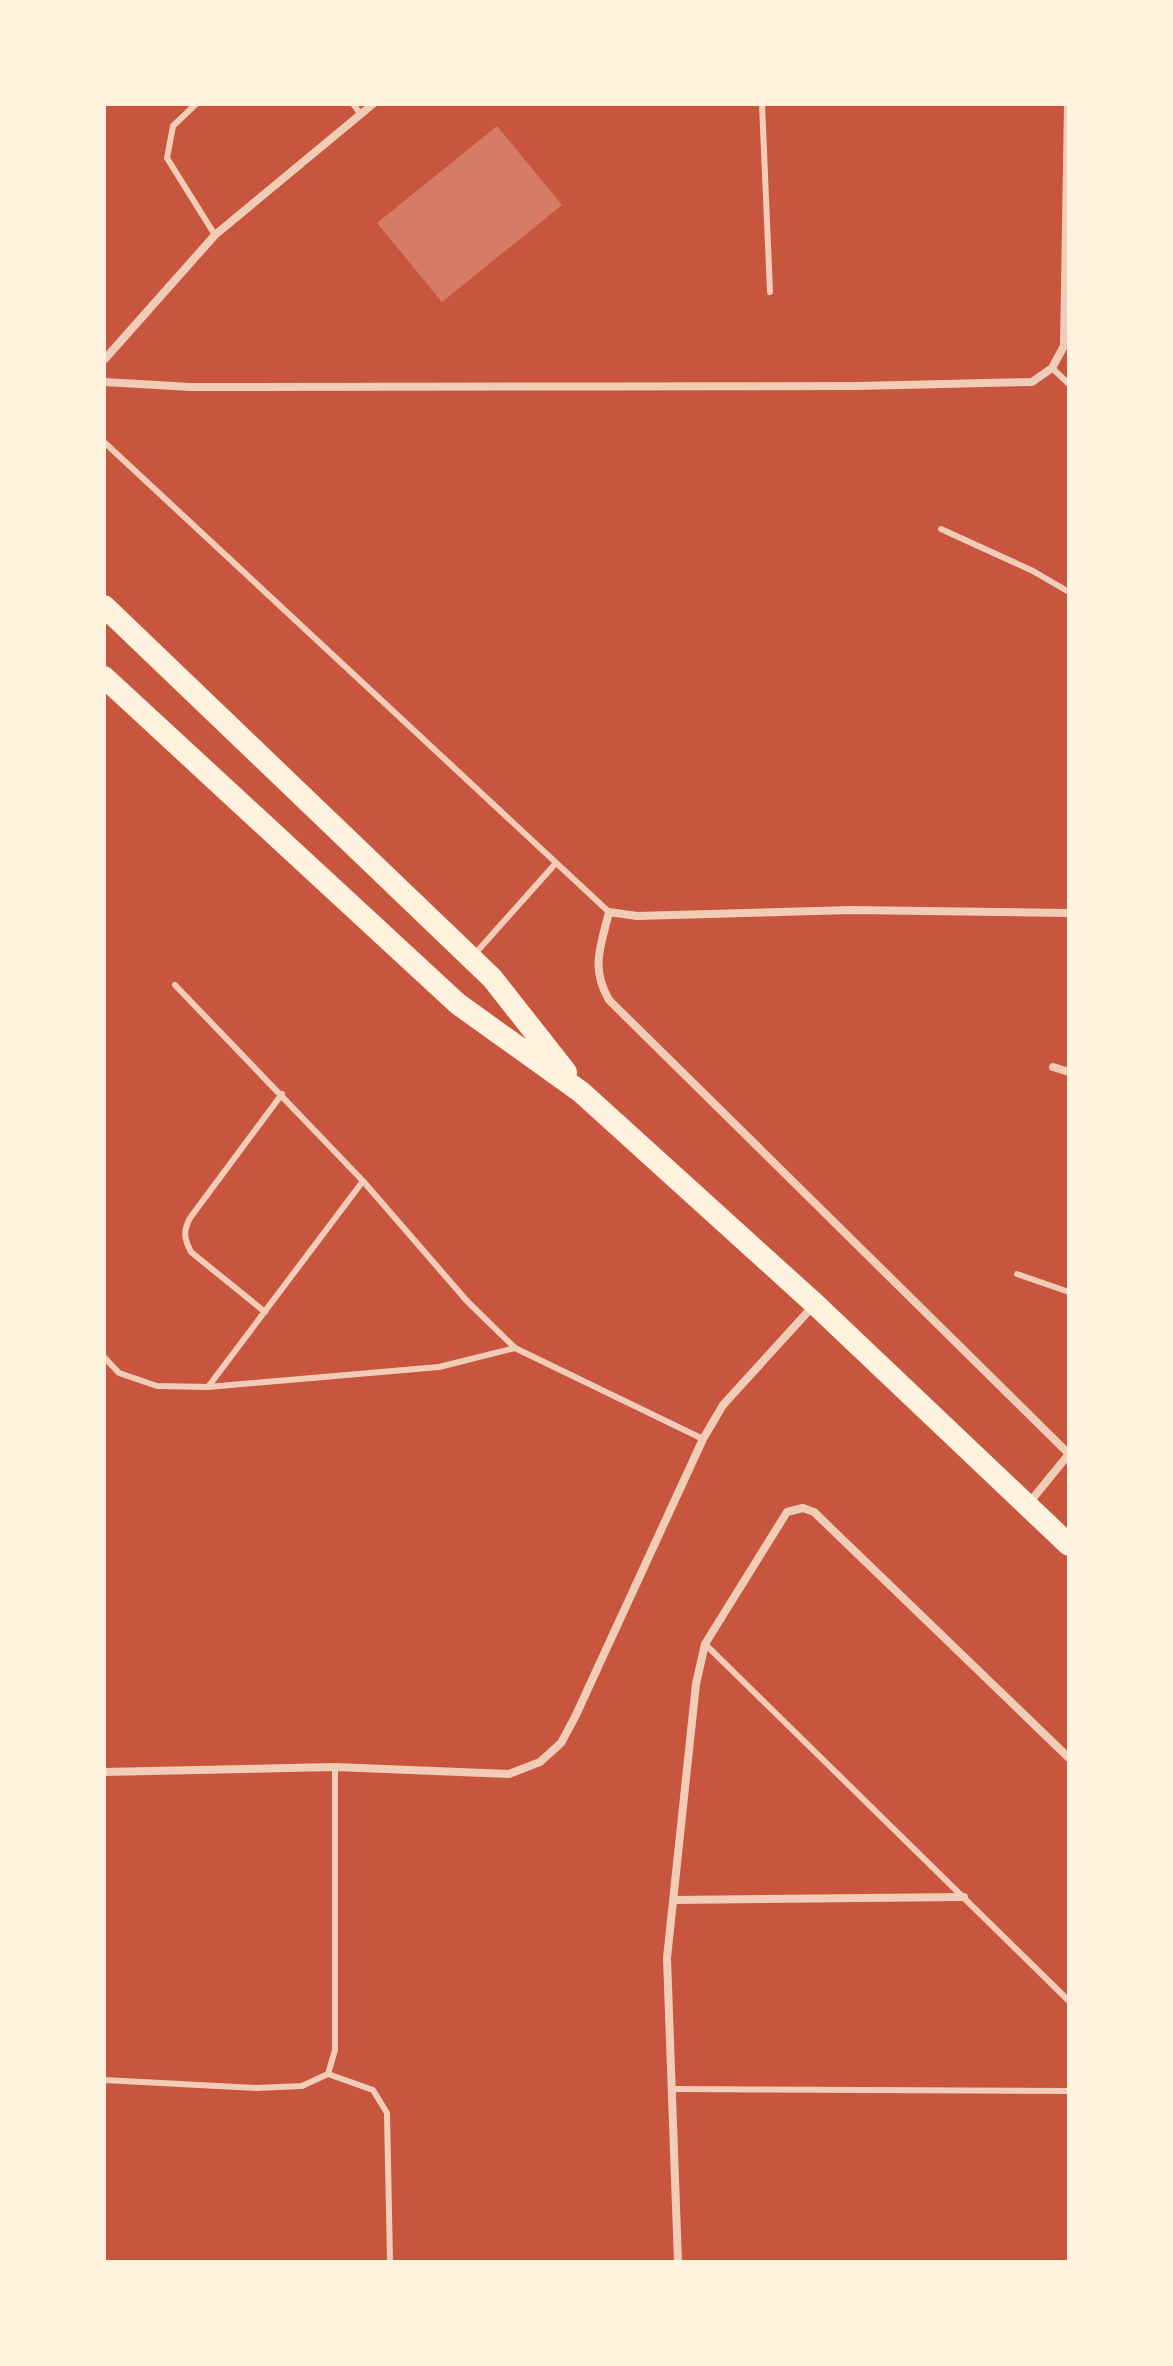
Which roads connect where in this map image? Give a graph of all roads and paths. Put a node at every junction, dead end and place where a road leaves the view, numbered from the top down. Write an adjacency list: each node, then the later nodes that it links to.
1 (196, 104): 7 (lane)
2 (353, 104): 6 (lane)
3 (373, 104): 6 (street)
4 (762, 104): 9 (lane)
5 (1068, 104): 8 (street)
6 (360, 113): 7 (street)
7 (215, 235): 10 (street)
8 (1067, 249): 11 (street)
9 (770, 292)
10 (104, 360)
11 (1052, 368): 12 (street); 13 (lane)
12 (104, 382)
13 (1069, 384)
14 (104, 442): 19 (lane)
15 (941, 529): 16 (lane)
16 (1069, 592)
17 (104, 606): 22 (highway)
18 (104, 677): 26 (highway)
19 (556, 863): 20 (lane); 22 (lane)
20 (609, 912): 21 (street); 37 (street)
21 (1069, 913)
22 (471, 958): 26 (highway)
23 (175, 985): 27 (lane)
24 (1053, 1067): 25 (street)
25 (1069, 1072)
26 (581, 1092): 31 (highway)
27 (282, 1094): 28 (lane); 32 (lane)
28 (363, 1181): 32 (lane); 33 (lane)
29 (1017, 1274): 30 (lane)
30 (1069, 1292)
31 (815, 1304): 36 (street); 38 (highway)
32 (265, 1312): 35 (lane)
33 (515, 1348): 35 (lane); 36 (lane)
34 (104, 1357): 35 (lane)
35 (208, 1387)
36 (703, 1439): 42 (street)
37 (1069, 1454): 38 (street)
38 (1027, 1505): 39 (highway)
39 (1069, 1545)
40 (705, 1644): 41 (street); 44 (lane); 45 (street)
41 (1069, 1758)
42 (335, 1767): 43 (street); 47 (lane)
43 (104, 1772)
44 (964, 1897): 45 (street); 46 (lane)
45 (674, 1900): 49 (street)
46 (1069, 2001)
47 (328, 2074): 48 (lane); 51 (lane)
48 (104, 2080)
49 (672, 2089): 50 (lane); 52 (street)
50 (1069, 2091)
51 (390, 2262)
52 (678, 2262)

